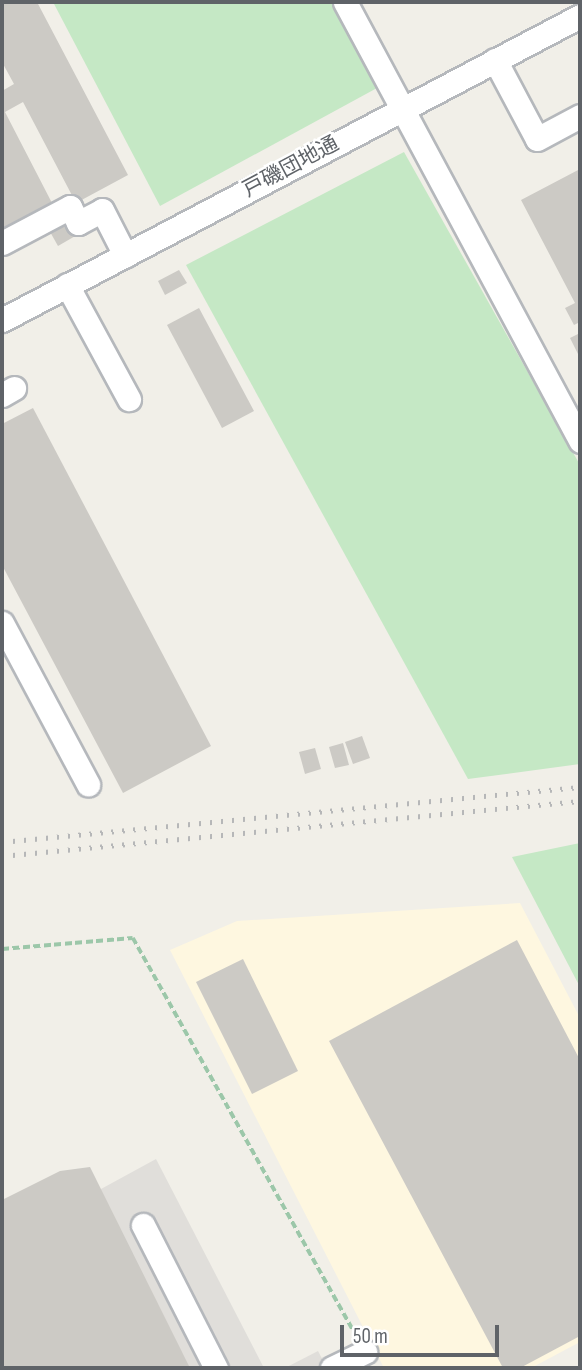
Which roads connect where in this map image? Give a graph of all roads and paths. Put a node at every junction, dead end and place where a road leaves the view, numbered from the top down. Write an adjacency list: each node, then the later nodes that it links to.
1 (345, 2): 4 (street)
2 (577, 14): 3 (street, 戸磯団地通)
3 (495, 60): 4 (street, 戸磯団地通); 5 (street)
4 (401, 109): 7 (street, 戸磯団地通); 11 (street)
5 (580, 116)
6 (2, 243): 7 (street)
7 (125, 255): 8 (street, 戸磯団地通)
8 (67, 285): 9 (street, 戸磯団地通); 10 (street)
9 (2, 320)
10 (129, 399)
11 (580, 441)
12 (2, 622): 13 (street)
13 (89, 784)
14 (2, 949): 16 (path)
15 (144, 1225): 17 (street)
16 (365, 1352): 18 (street)
17 (216, 1368)
18 (332, 1368)

